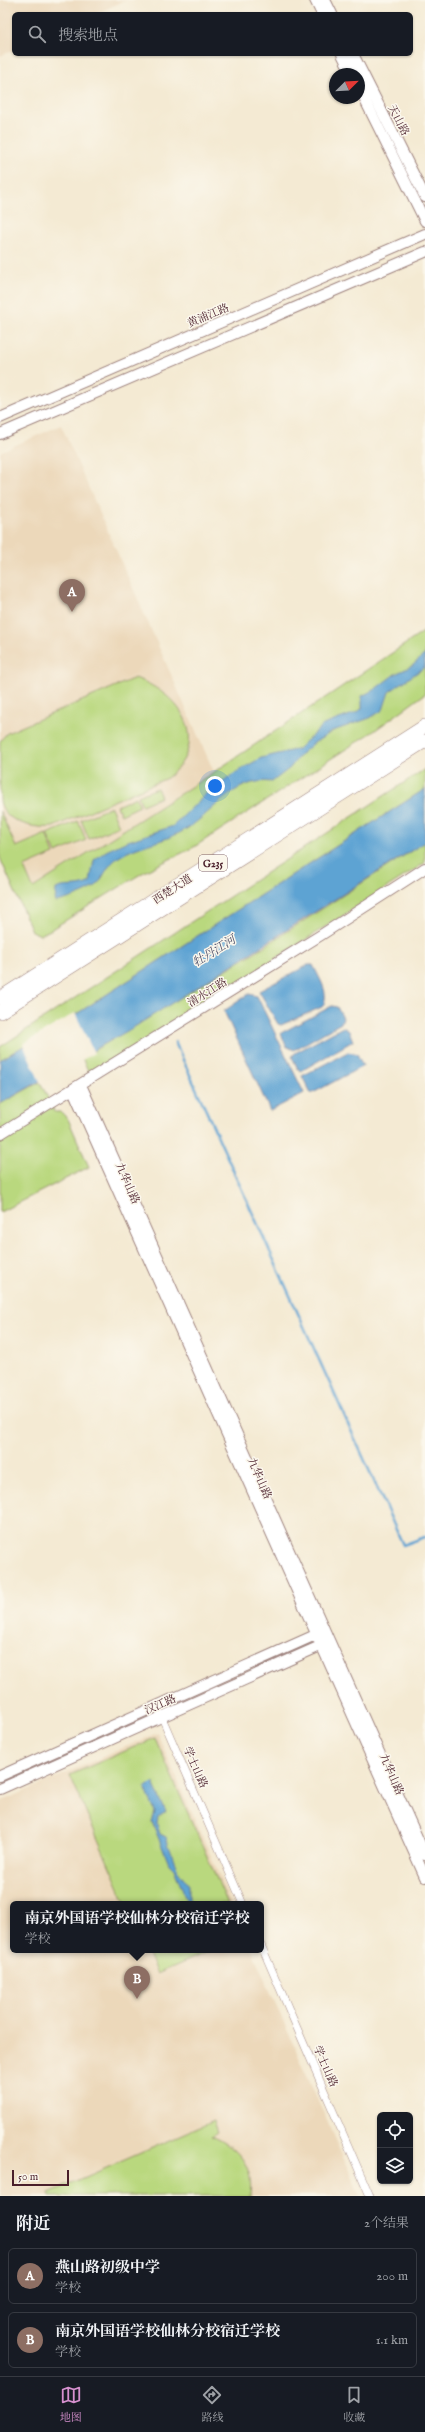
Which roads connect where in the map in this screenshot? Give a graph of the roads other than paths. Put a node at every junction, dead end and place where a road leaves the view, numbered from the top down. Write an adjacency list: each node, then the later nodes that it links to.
1 (315, 0): 3 (street)
2 (325, 0): 4 (street)
3 (321, 12)
4 (331, 12)
5 (343, 56): 7 (street)
6 (354, 56): 9 (street, 天山路)
7 (349, 68)
8 (365, 100): 10 (street, 天山路)
9 (425, 197)
10 (425, 221)
11 (425, 234): 13 (street, 黄浦江路)
12 (425, 252): 14 (street)
13 (0, 418)
14 (0, 434)
15 (425, 726): 18 (highway, 西楚大道 / G235)
16 (425, 741): 19 (highway, 西楚大道 / G235)
17 (425, 868): 20 (street, 清水江路)
18 (0, 998)
19 (0, 1012)
20 (77, 1087): 21 (street, 清水江路); 22 (street, 九华山路)
21 (0, 1134)
22 (321, 1632): 23 (street, 九华山路); 24 (street, 汉江路)
23 (326, 1643): 25 (street, 汉江路); 28 (street, 九华山路); 29 (street, 九华山路)
24 (157, 1706): 25 (street, 学士山路); 26 (street, 汉江路)
25 (162, 1717): 27 (street, 汉江路); 30 (street, 学士山路)
26 (0, 1776)
27 (0, 1789)
28 (425, 1855)
29 (425, 1877)
30 (242, 1901)
31 (264, 1952): 32 (street, 学士山路)
32 (370, 2196)

